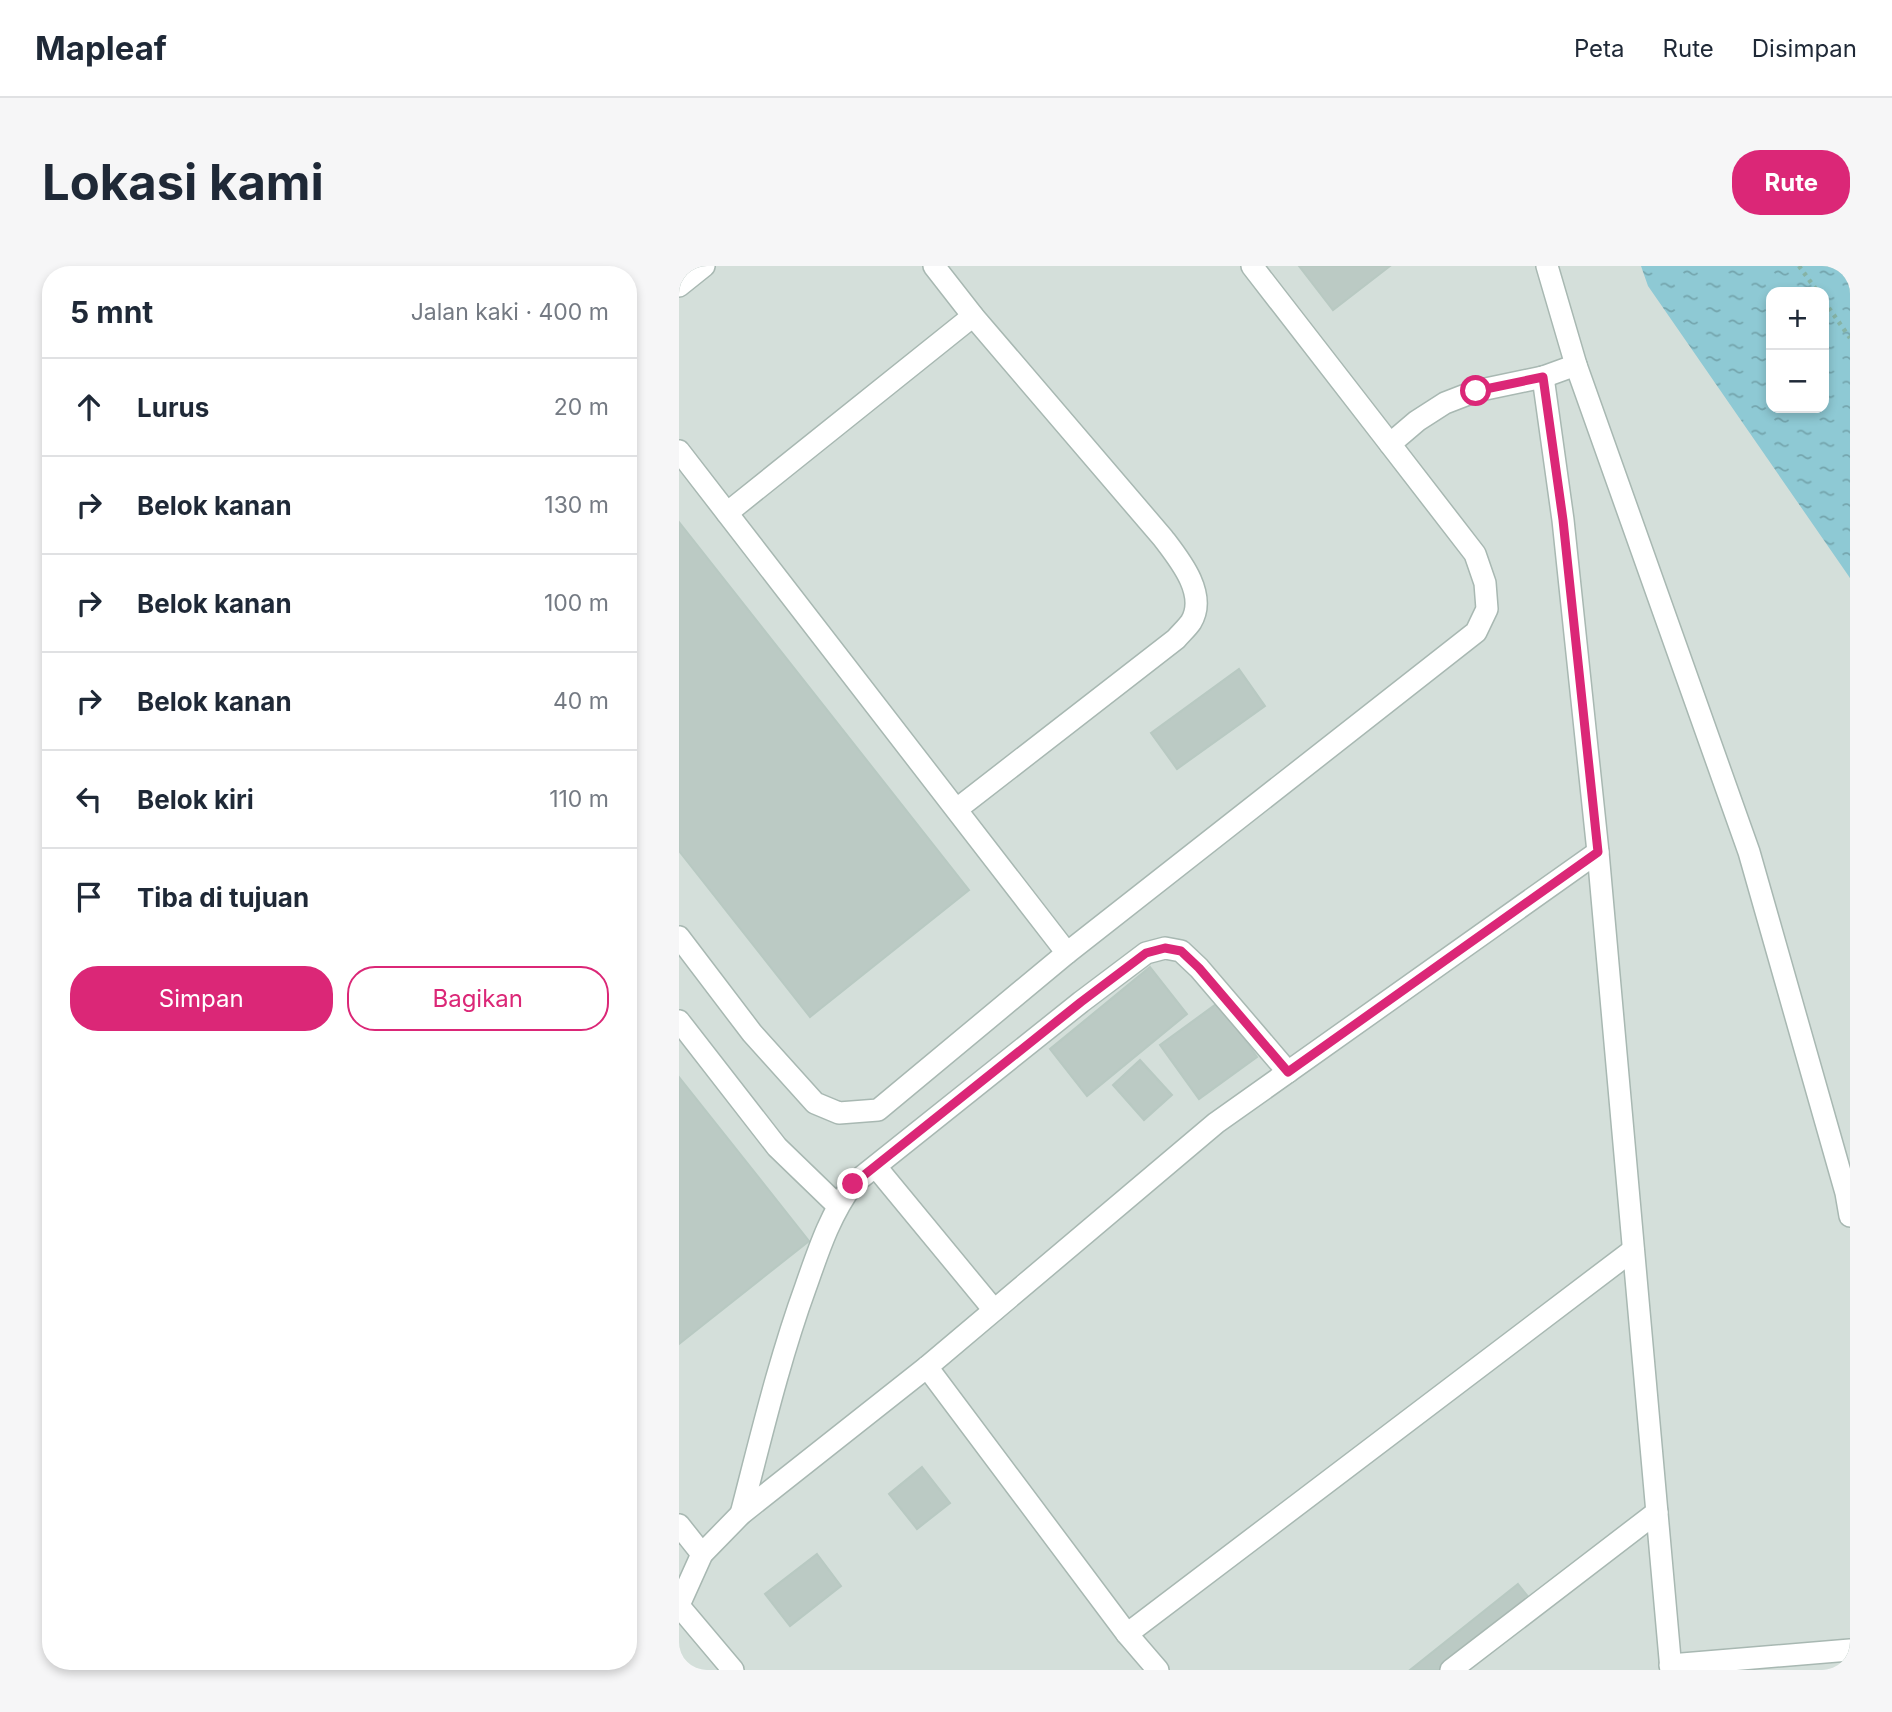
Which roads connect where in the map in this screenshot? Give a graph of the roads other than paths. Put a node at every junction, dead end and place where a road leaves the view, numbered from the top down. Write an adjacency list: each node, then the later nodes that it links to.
1 (704, 266): 5 (lane)
2 (934, 266): 6 (lane)
3 (1252, 266): 9 (lane)
4 (1547, 266): 7 (lane)
5 (679, 286)
6 (973, 316): 11 (lane); 12 (lane)
7 (1576, 365): 8 (lane); 20 (lane)
8 (1543, 377): 9 (lane); 13 (lane)
9 (1390, 444): 15 (lane)
10 (679, 451): 11 (lane)
11 (727, 513): 12 (lane)
12 (957, 810): 15 (lane)
13 (1598, 852): 17 (lane); 21 (lane)
14 (679, 937): 15 (lane)
15 (1067, 953)
16 (679, 1021): 19 (lane)
17 (1288, 1072): 18 (lane); 22 (lane)
18 (876, 1167): 19 (lane); 22 (lane)
19 (837, 1205): 25 (lane)
20 (1850, 1216)
21 (1633, 1250): 24 (lane); 29 (lane)
22 (994, 1310): 23 (lane)
23 (927, 1367): 25 (lane); 29 (lane)
24 (1657, 1512): 31 (lane); 34 (lane)
25 (741, 1514): 27 (lane)
26 (679, 1525): 27 (lane)
27 (702, 1554): 28 (lane)
28 (679, 1605): 32 (lane)
29 (1127, 1634): 33 (lane)
30 (1850, 1650): 31 (lane)
31 (1671, 1667)
32 (733, 1670)
33 (1158, 1670)
34 (1451, 1670)

